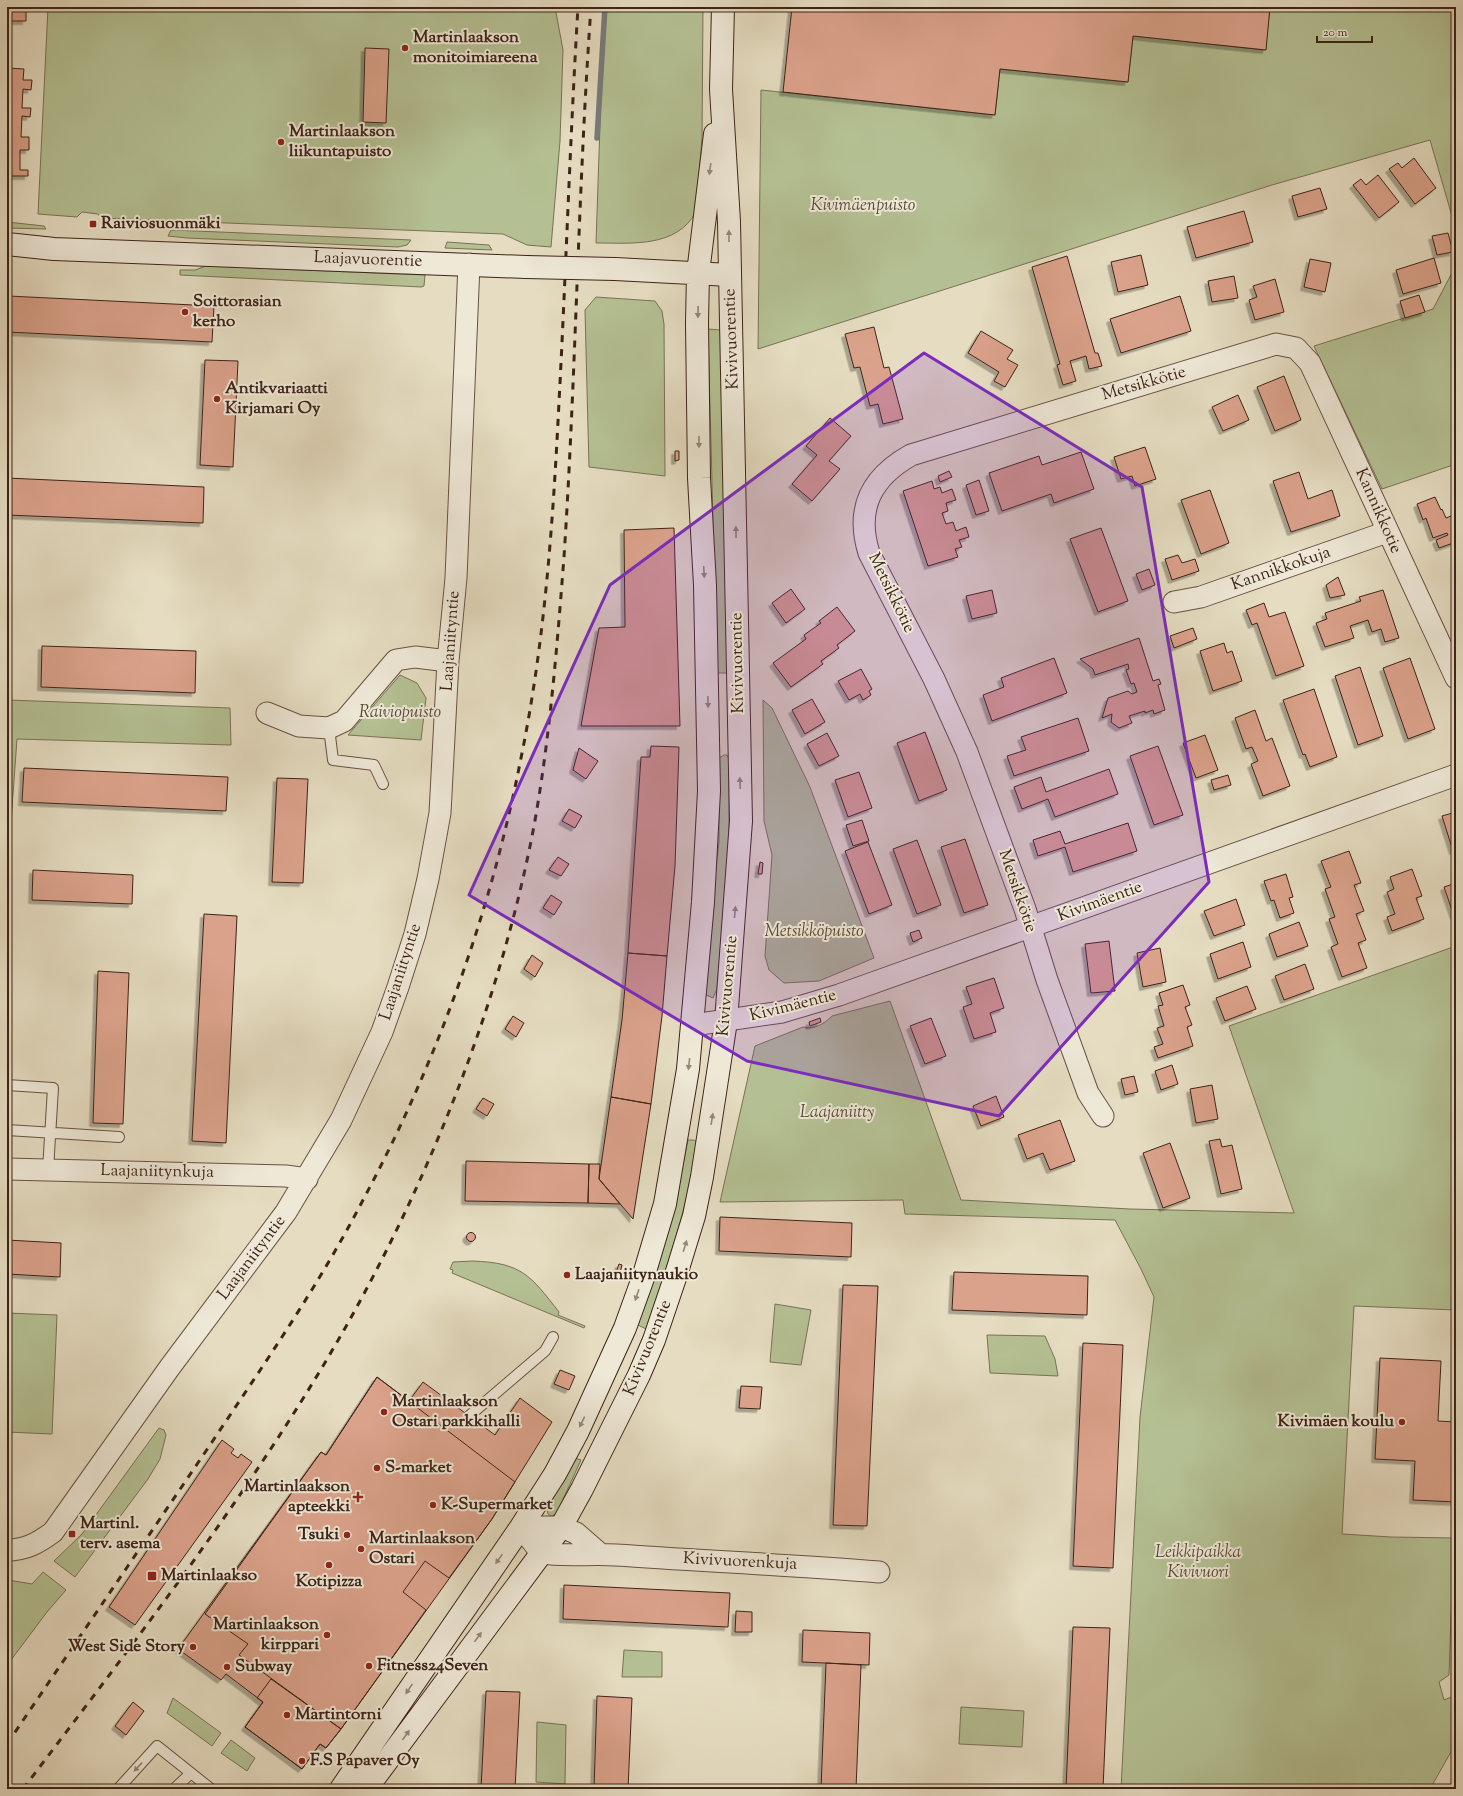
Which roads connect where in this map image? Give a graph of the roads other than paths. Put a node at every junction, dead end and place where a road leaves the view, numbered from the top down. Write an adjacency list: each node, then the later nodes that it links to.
1 (723, 7): 2 (street, Kivivuorentie)
2 (721, 89): 5 (street, Kivivuorentie, one-way to 5); 6 (street, Kivivuorentie, one-way to 2)
3 (7, 244): 4 (street, Laajavuorentie)
4 (469, 264): 5 (street, Laajavuorentie, bridge); 10 (street, Laajaniityntie)
5 (698, 273): 6 (street, Laajavuorentie); 18 (street, Kivivuorentie, one-way to 18)
6 (730, 275): 17 (street, Kivivuorentie, one-way to 6)
7 (1296, 348): 8 (street, Kannikkotie); 16 (street, Metsikkötie)
8 (1387, 532): 9 (street, Kannikkokuja); 11 (street, Kannikkotie)
9 (1174, 602)
10 (448, 661): 13 (street); 26 (street, Laajaniityntie)
11 (1456, 678)
12 (267, 713): 13 (street)
13 (330, 728): 15 (lane)
14 (1456, 775): 16 (street, Kivimäentie)
15 (383, 784)
16 (1030, 927): 17 (street, Kivimäentie); 20 (street, Metsikkötie)
17 (726, 1021): 18 (street, Kivimäentie); 30 (street, Kivivuorentie, one-way to 17)
18 (693, 1025): 29 (street, Kivivuorentie, one-way to 29)
19 (7, 1085): 22 (lane)
20 (1103, 1116)
21 (7, 1130): 22 (lane)
22 (50, 1132): 23 (lane); 25 (lane)
23 (119, 1137)
24 (7, 1169): 25 (street, Laajaniitynkuja)
25 (48, 1170): 26 (street, Laajaniitynkuja)
26 (306, 1179): 31 (street, Laajaniityntie)
27 (553, 1337): 28 (lane)
28 (469, 1416)
29 (521, 1527): 30 (street); 32 (street); 39 (street, Kivivuorentie, one-way to 39)
30 (561, 1527): 32 (street, Kivivuorentie); 33 (street)
31 (7, 1550)
32 (541, 1553): 33 (street, Kivivuorenkuja); 40 (street, Kivivuorentie, one-way to 32)
33 (600, 1554): 34 (street, Kivivuorenkuja)
34 (879, 1572)
35 (191, 1773): 36 (lane, one-way to 36); 37 (lane); 38 (lane)
36 (118, 1789)
37 (174, 1789)
38 (211, 1789)
39 (341, 1789)
40 (366, 1789)

